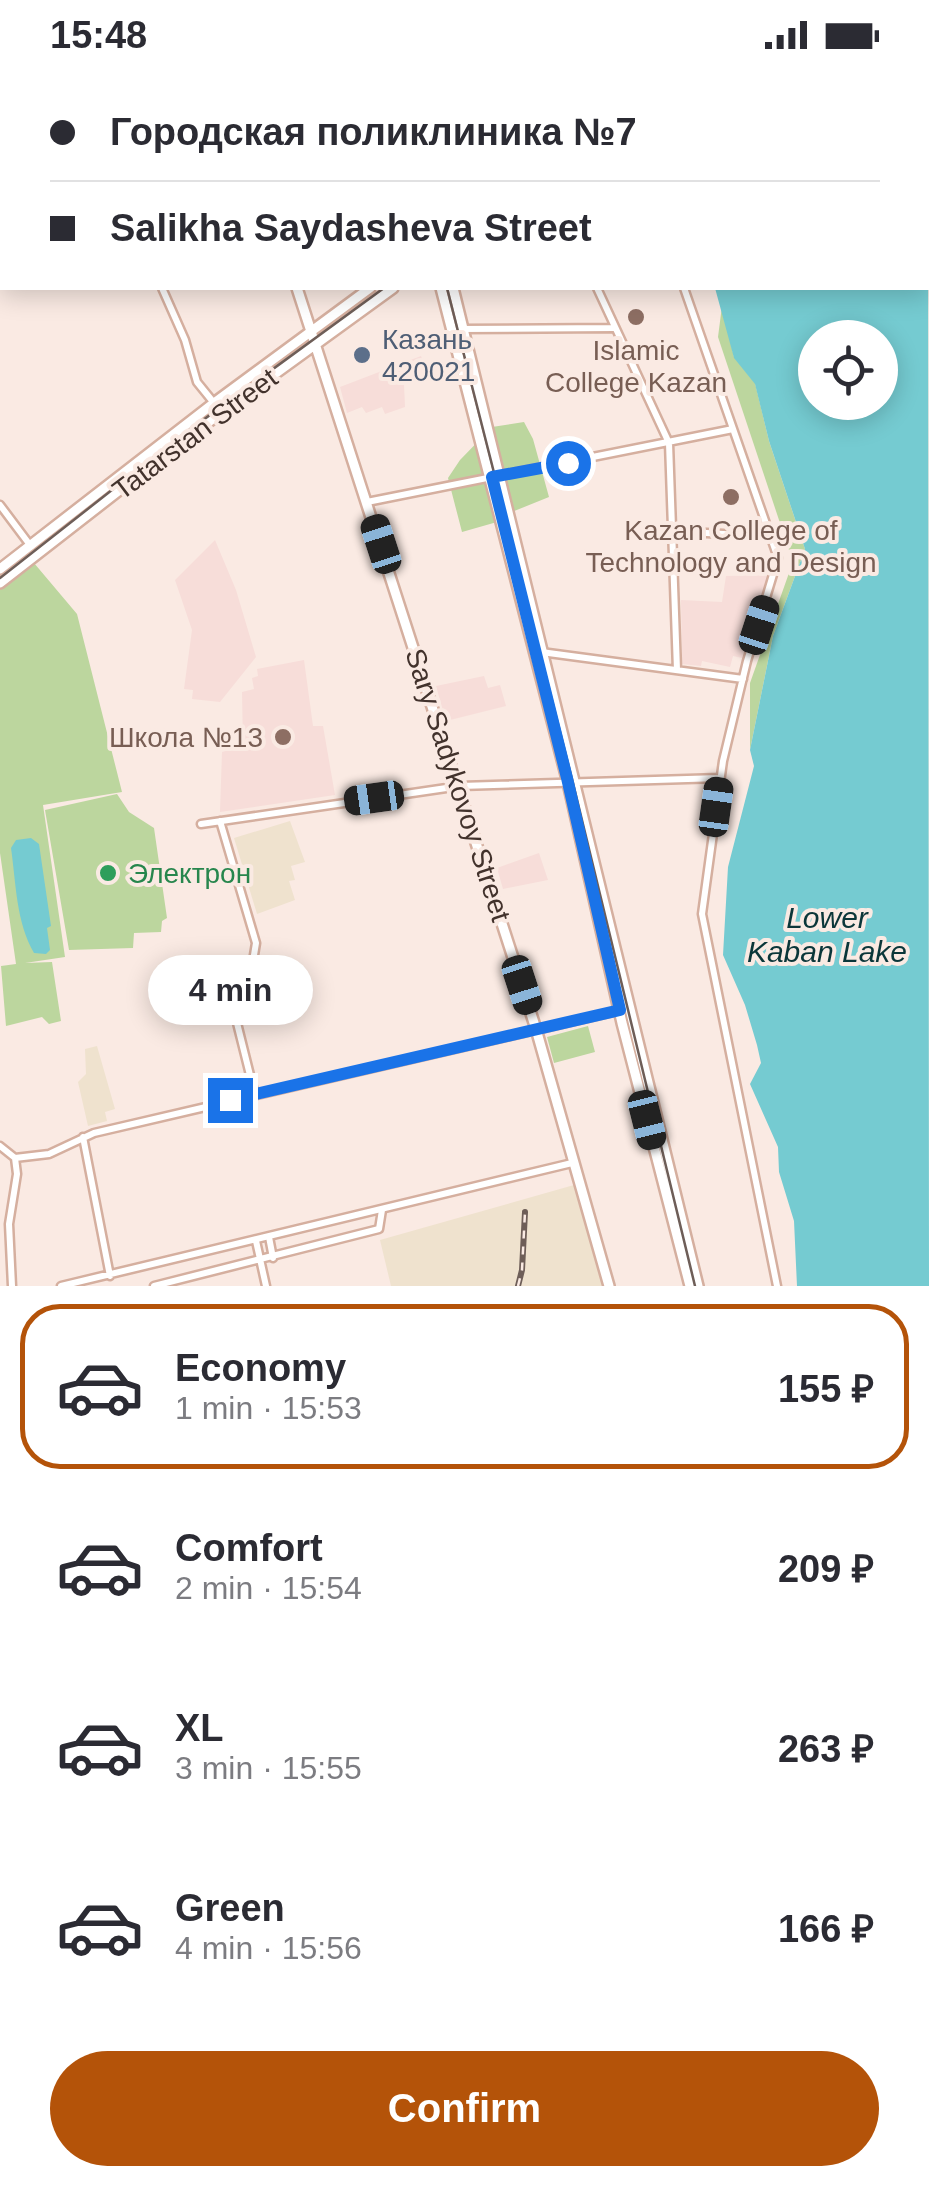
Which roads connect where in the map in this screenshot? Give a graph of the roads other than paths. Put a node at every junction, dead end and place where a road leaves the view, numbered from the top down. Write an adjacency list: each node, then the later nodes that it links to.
1 (163, 290): 13 (street)
2 (299, 290): 11 (main road, Sary Sadykovoy Street)
3 (367, 290): 11 (main road, Tatarstan Street)
4 (390, 290): 12 (main road, Tatarstan Street)
5 (443, 290): 10 (main road)
6 (453, 290): 10 (main road)
7 (597, 290): 9 (street)
8 (685, 290): 14 (street)
9 (614, 328): 10 (street); 15 (street)
10 (458, 329): 16 (main road)
11 (312, 331): 12 (main road, Sary Sadykovoy Street); 13 (main road, Tatarstan Street)
12 (316, 343): 17 (main road, Sary Sadykovoy Street); 22 (main road, Tatarstan Street)
13 (214, 403): 21 (main road, Tatarstan Street)
14 (733, 429): 15 (street); 20 (street)
15 (669, 443): 16 (street); 19 (street)
16 (495, 477): 17 (street); 25 (main road)
17 (367, 502): 30 (main road, Sary Sadykovoy Street)
18 (0, 505): 21 (street)
19 (674, 531): 20 (street); 26 (street)
20 (773, 537): 27 (street)
21 (30, 546): 22 (main road); 23 (main road, Tatarstan Street)
22 (37, 555): 24 (main road, Tatarstan Street)
23 (0, 569)
24 (0, 583)
25 (539, 652): 26 (street); 29 (main road)
26 (676, 670): 27 (street)
27 (742, 678): 28 (street)
28 (720, 778): 29 (street); 53 (street)
29 (572, 783): 30 (street); 33 (main road)
30 (460, 786): 31 (street); 34 (main road, Sary Sadykovoy Street)
31 (220, 822): 32 (street); 35 (street)
32 (201, 824)
33 (624, 1010): 34 (street); 51 (main road); 52 (main road)
34 (536, 1029): 35 (street); 39 (main road, Sary Sadykovoy Street)
35 (255, 1095): 36 (street)
36 (83, 1138): 38 (street); 45 (street)
37 (0, 1146): 38 (street)
38 (14, 1158): 46 (street)
39 (572, 1164): 40 (street); 50 (main road, Sary Sadykovoy Street)
40 (382, 1210): 41 (street); 43 (street)
41 (269, 1238): 42 (street); 43 (street)
42 (256, 1240): 44 (street); 45 (street)
43 (273, 1258): 44 (street)
44 (260, 1261): 48 (street); 49 (street)
45 (110, 1276): 47 (street)
46 (12, 1286)
47 (61, 1286)
48 (154, 1286)
49 (266, 1286)
50 (609, 1286)
51 (690, 1286)
52 (698, 1286)
53 (778, 1286)

